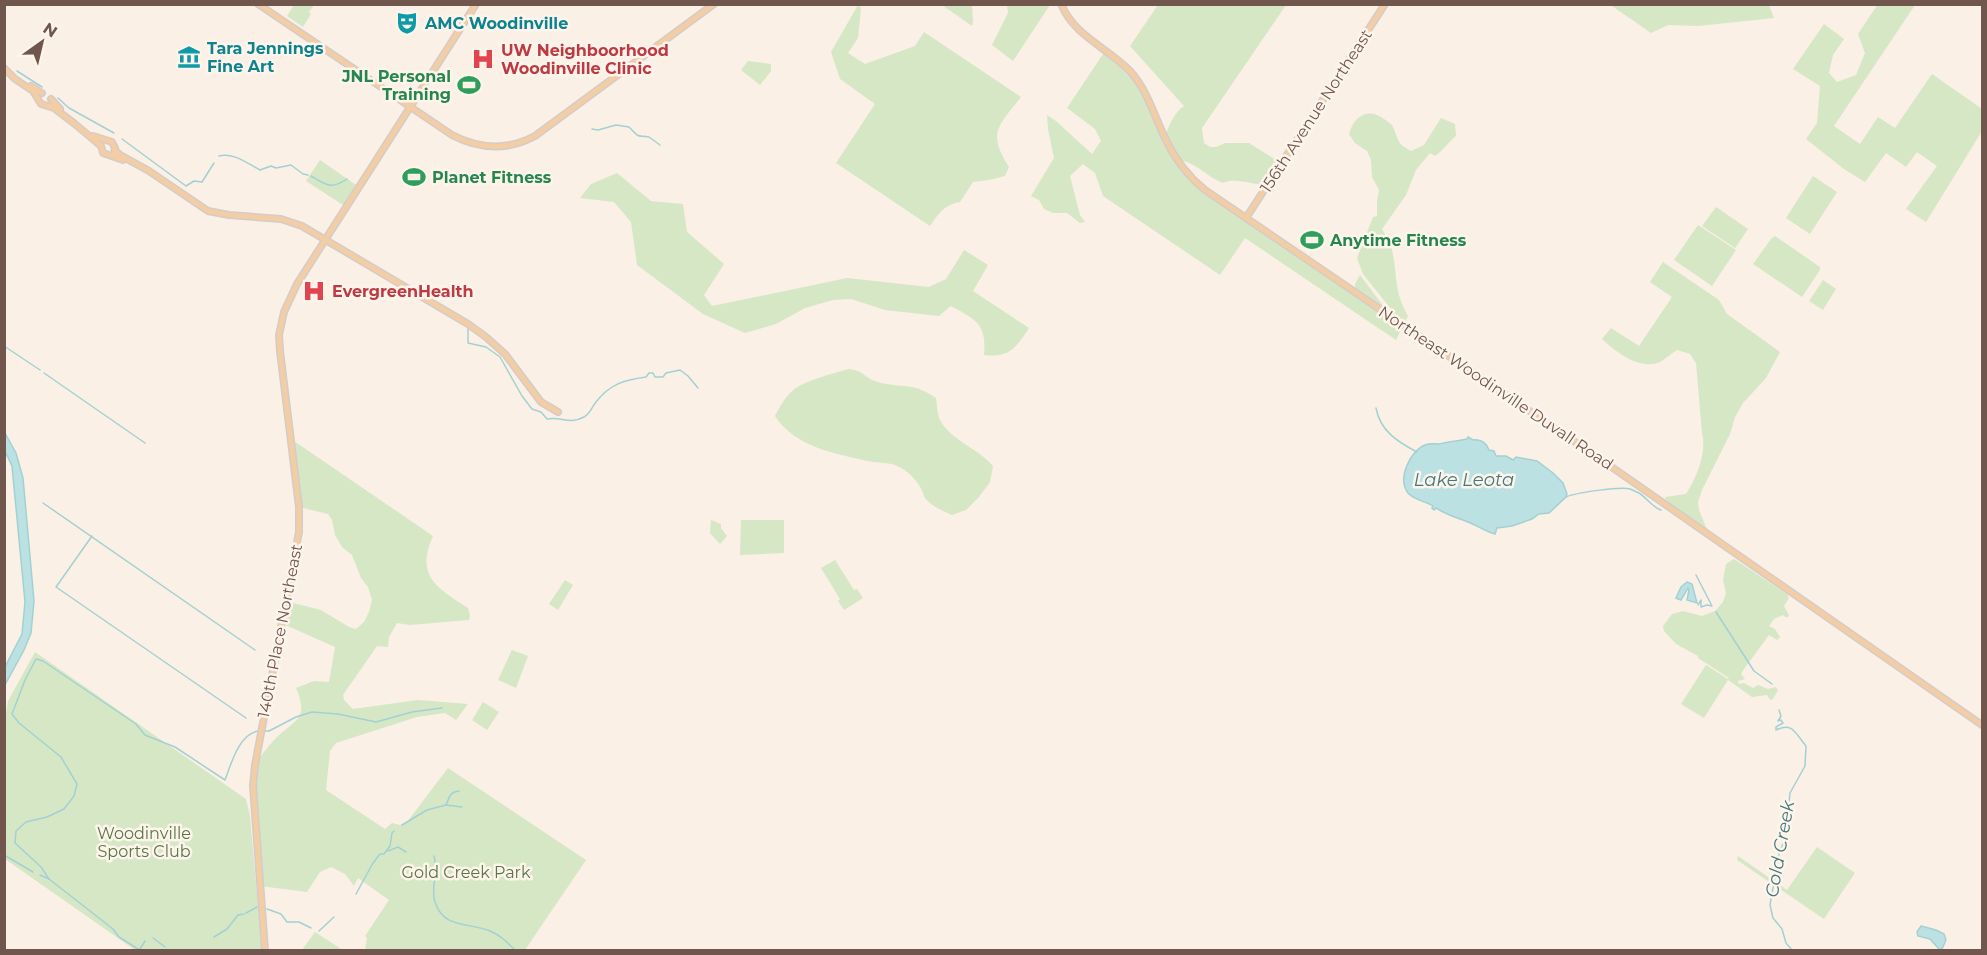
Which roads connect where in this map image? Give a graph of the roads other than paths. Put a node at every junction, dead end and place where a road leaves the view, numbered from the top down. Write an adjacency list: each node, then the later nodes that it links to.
1 (258, 4): 12 (main road)
2 (476, 4): 12 (main road, 140th Place Northeast)
3 (714, 4): 12 (main road)
4 (1061, 4): 17 (main road, Northeast Woodinville Duvall Road)
5 (1385, 4): 17 (main road, 156th Avenue Northeast)
6 (4, 62): 8 (main road)
7 (4, 68): 9 (main road)
8 (42, 93): 9 (main road); 10 (main road)
9 (38, 98): 11 (main road)
10 (51, 99): 11 (main road); 13 (main road)
11 (46, 104): 13 (main road)
12 (410, 108): 18 (main road, 140th Place Northeast)
13 (103, 144): 14 (main road); 15 (main road)
14 (115, 150): 15 (main road); 16 (main road)
15 (110, 155): 16 (main road)
16 (171, 187): 18 (main road)
17 (1246, 218): 20 (main road, Northeast Woodinville Duvall Road)
18 (325, 239): 19 (main road); 21 (main road, 140th Place Northeast)
19 (558, 412)
20 (1983, 725)
21 (265, 951)

